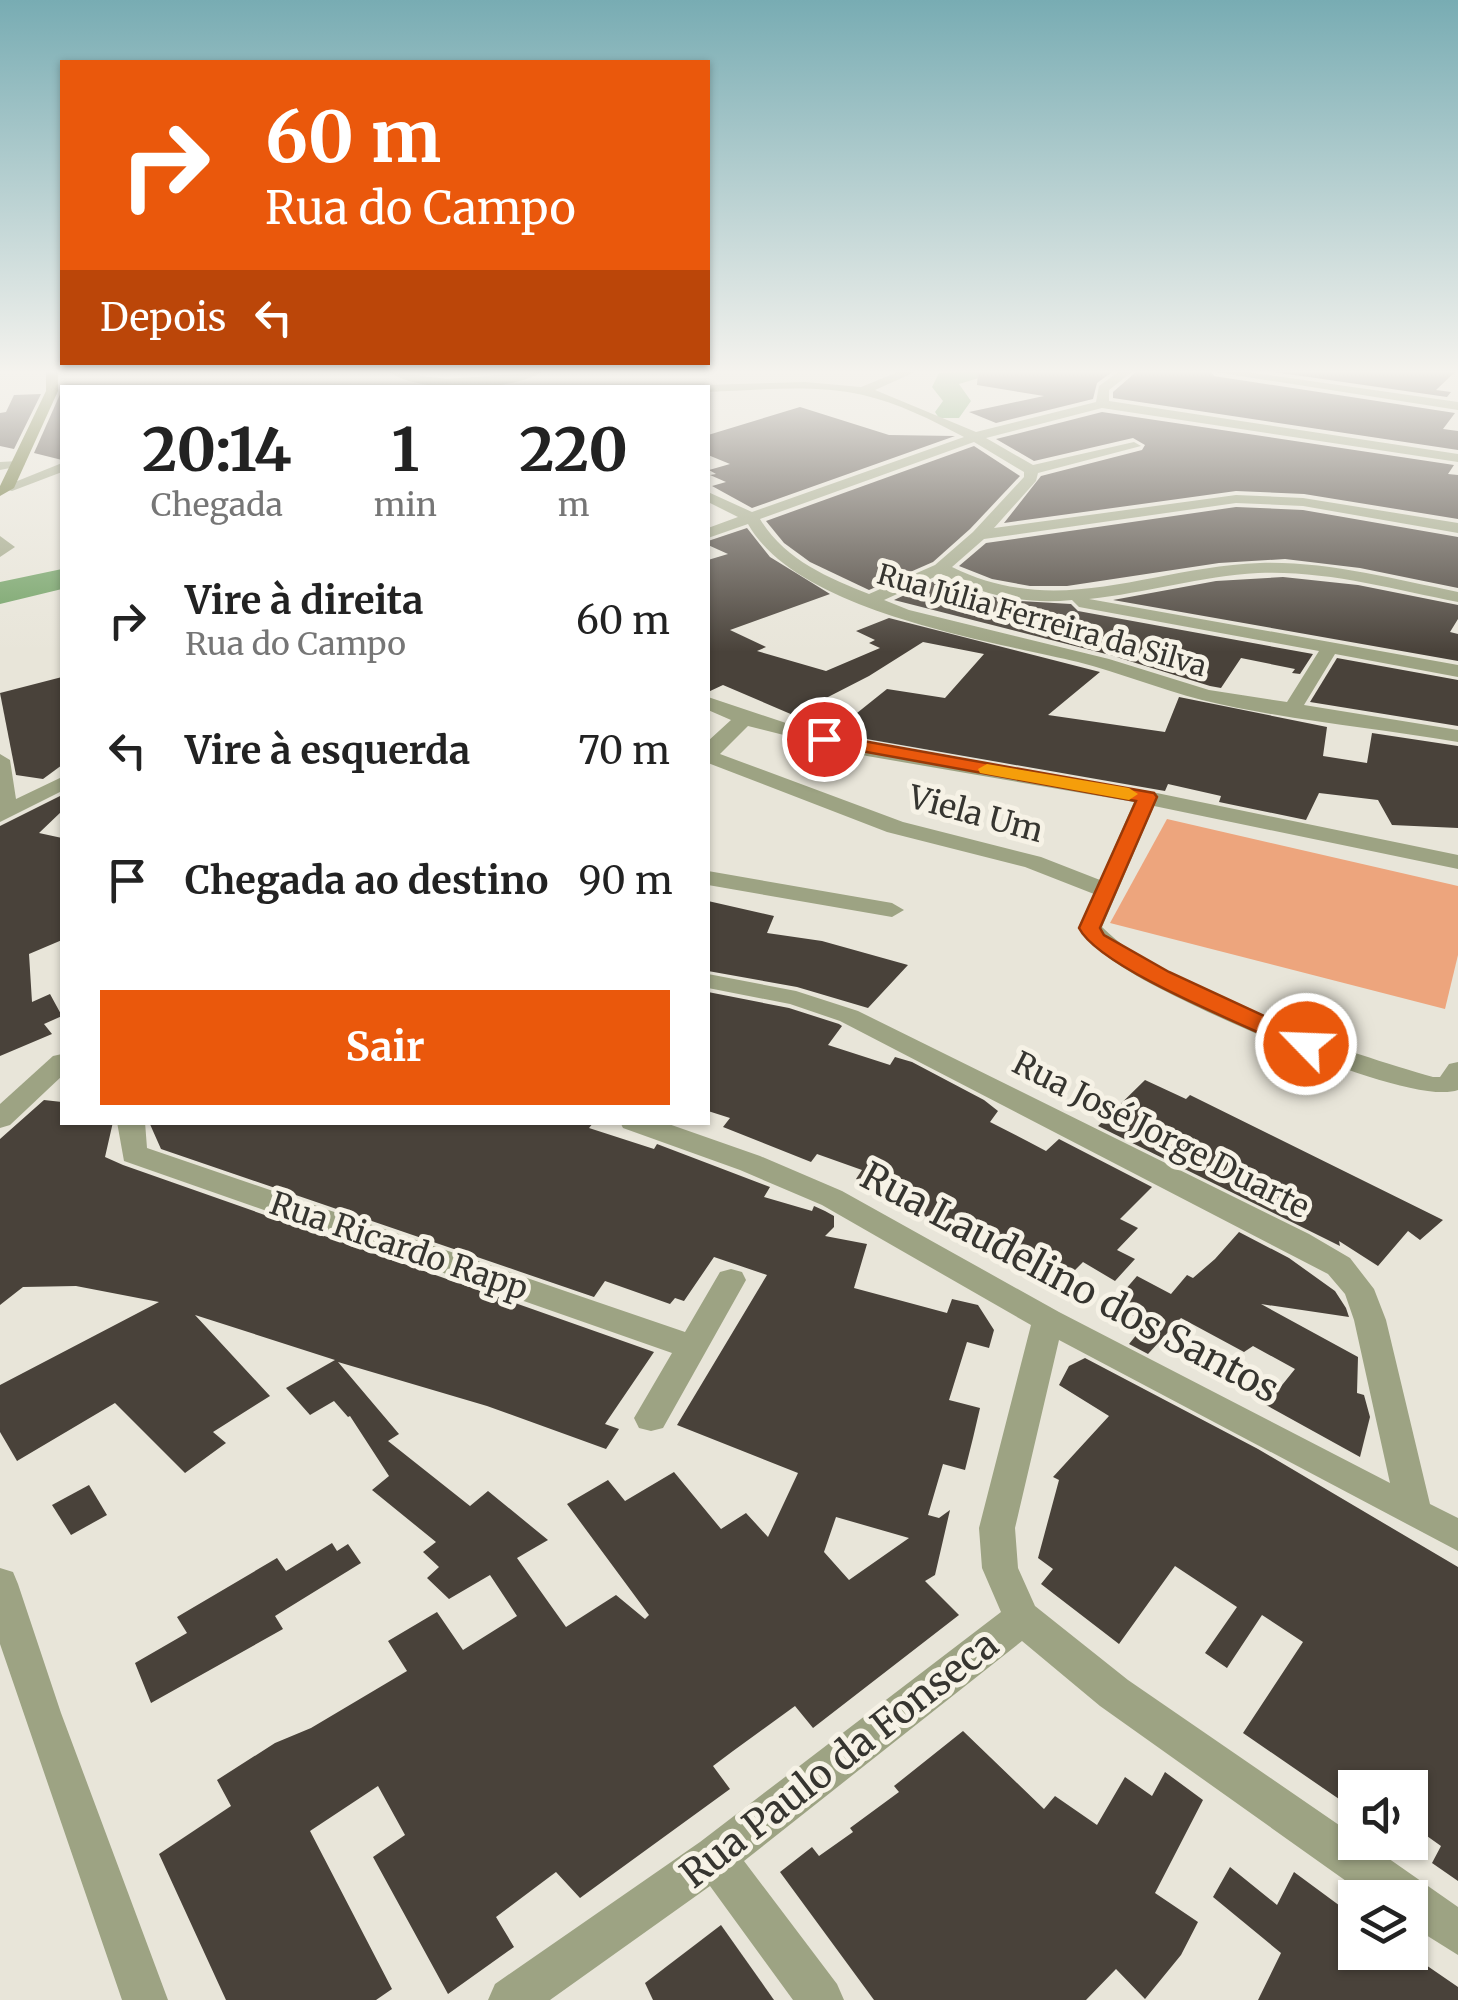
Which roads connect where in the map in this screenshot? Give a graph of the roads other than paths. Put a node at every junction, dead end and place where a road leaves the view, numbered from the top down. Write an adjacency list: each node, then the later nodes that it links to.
1 (18, 465): 7 (main road)
2 (897, 465): 9 (street)
3 (1023, 465): 6 (street)
4 (1052, 465): 6 (street)
5 (60, 468): 7 (street)
6 (1032, 470): 12 (street)
7 (4, 490)
8 (710, 497): 9 (street)
9 (752, 518): 11 (street); 18 (street, Rua Júlia Ferreira da Silva)
10 (1458, 528): 12 (street)
11 (710, 532)
12 (979, 536): 15 (street)
13 (0, 541): 14 (street)
14 (0, 552)
15 (940, 568): 17 (street); 18 (street)
16 (1458, 597): 17 (street)
17 (1064, 598): 19 (street)
18 (868, 601): 22 (street, Rua Júlia Ferreira da Silva)
19 (1331, 646): 20 (street); 22 (street)
20 (1458, 671)
21 (710, 705): 23 (street)
22 (1292, 709): 24 (street, Rua Júlia Ferreira da Silva)
23 (745, 718): 25 (street, Viela Um); 29 (street)
24 (1458, 736)
25 (710, 749)
26 (710, 757): 33 (street, Viela Um)
27 (0, 760): 30 (street)
28 (60, 783): 30 (street)
29 (1147, 797): 31 (street); 33 (street)
30 (4, 814)
31 (1458, 862)
32 (710, 878): 34 (street)
33 (1107, 891): 37 (street)
34 (892, 910)
35 (710, 982): 45 (street, Rua José Jorge Duarte)
36 (60, 1064): 38 (street)
37 (1455, 1086)
38 (0, 1119)
39 (130, 1125): 43 (street, Rua Ricardo Rapp)
40 (642, 1125): 42 (street, Rua Laudelino dos Santos)
41 (732, 1280): 43 (street)
42 (1048, 1320): 45 (street, Rua Laudelino dos Santos); 48 (street)
43 (695, 1348): 44 (street)
44 (651, 1418)
45 (1414, 1512): 46 (street, Rua Laudelino dos Santos)
46 (1458, 1536)
47 (0, 1584): 53 (street)
48 (1022, 1618): 49 (street, Rua Paulo da Fonseca); 50 (street, Rua Paulo da Fonseca)
49 (716, 1857): 54 (street, Rua Paulo da Fonseca); 55 (street)
50 (1383, 1880)
51 (1428, 1911): 52 (street, Rua Paulo da Fonseca)
52 (1458, 1932)
53 (144, 2000)
54 (510, 2000)
55 (821, 2000)

